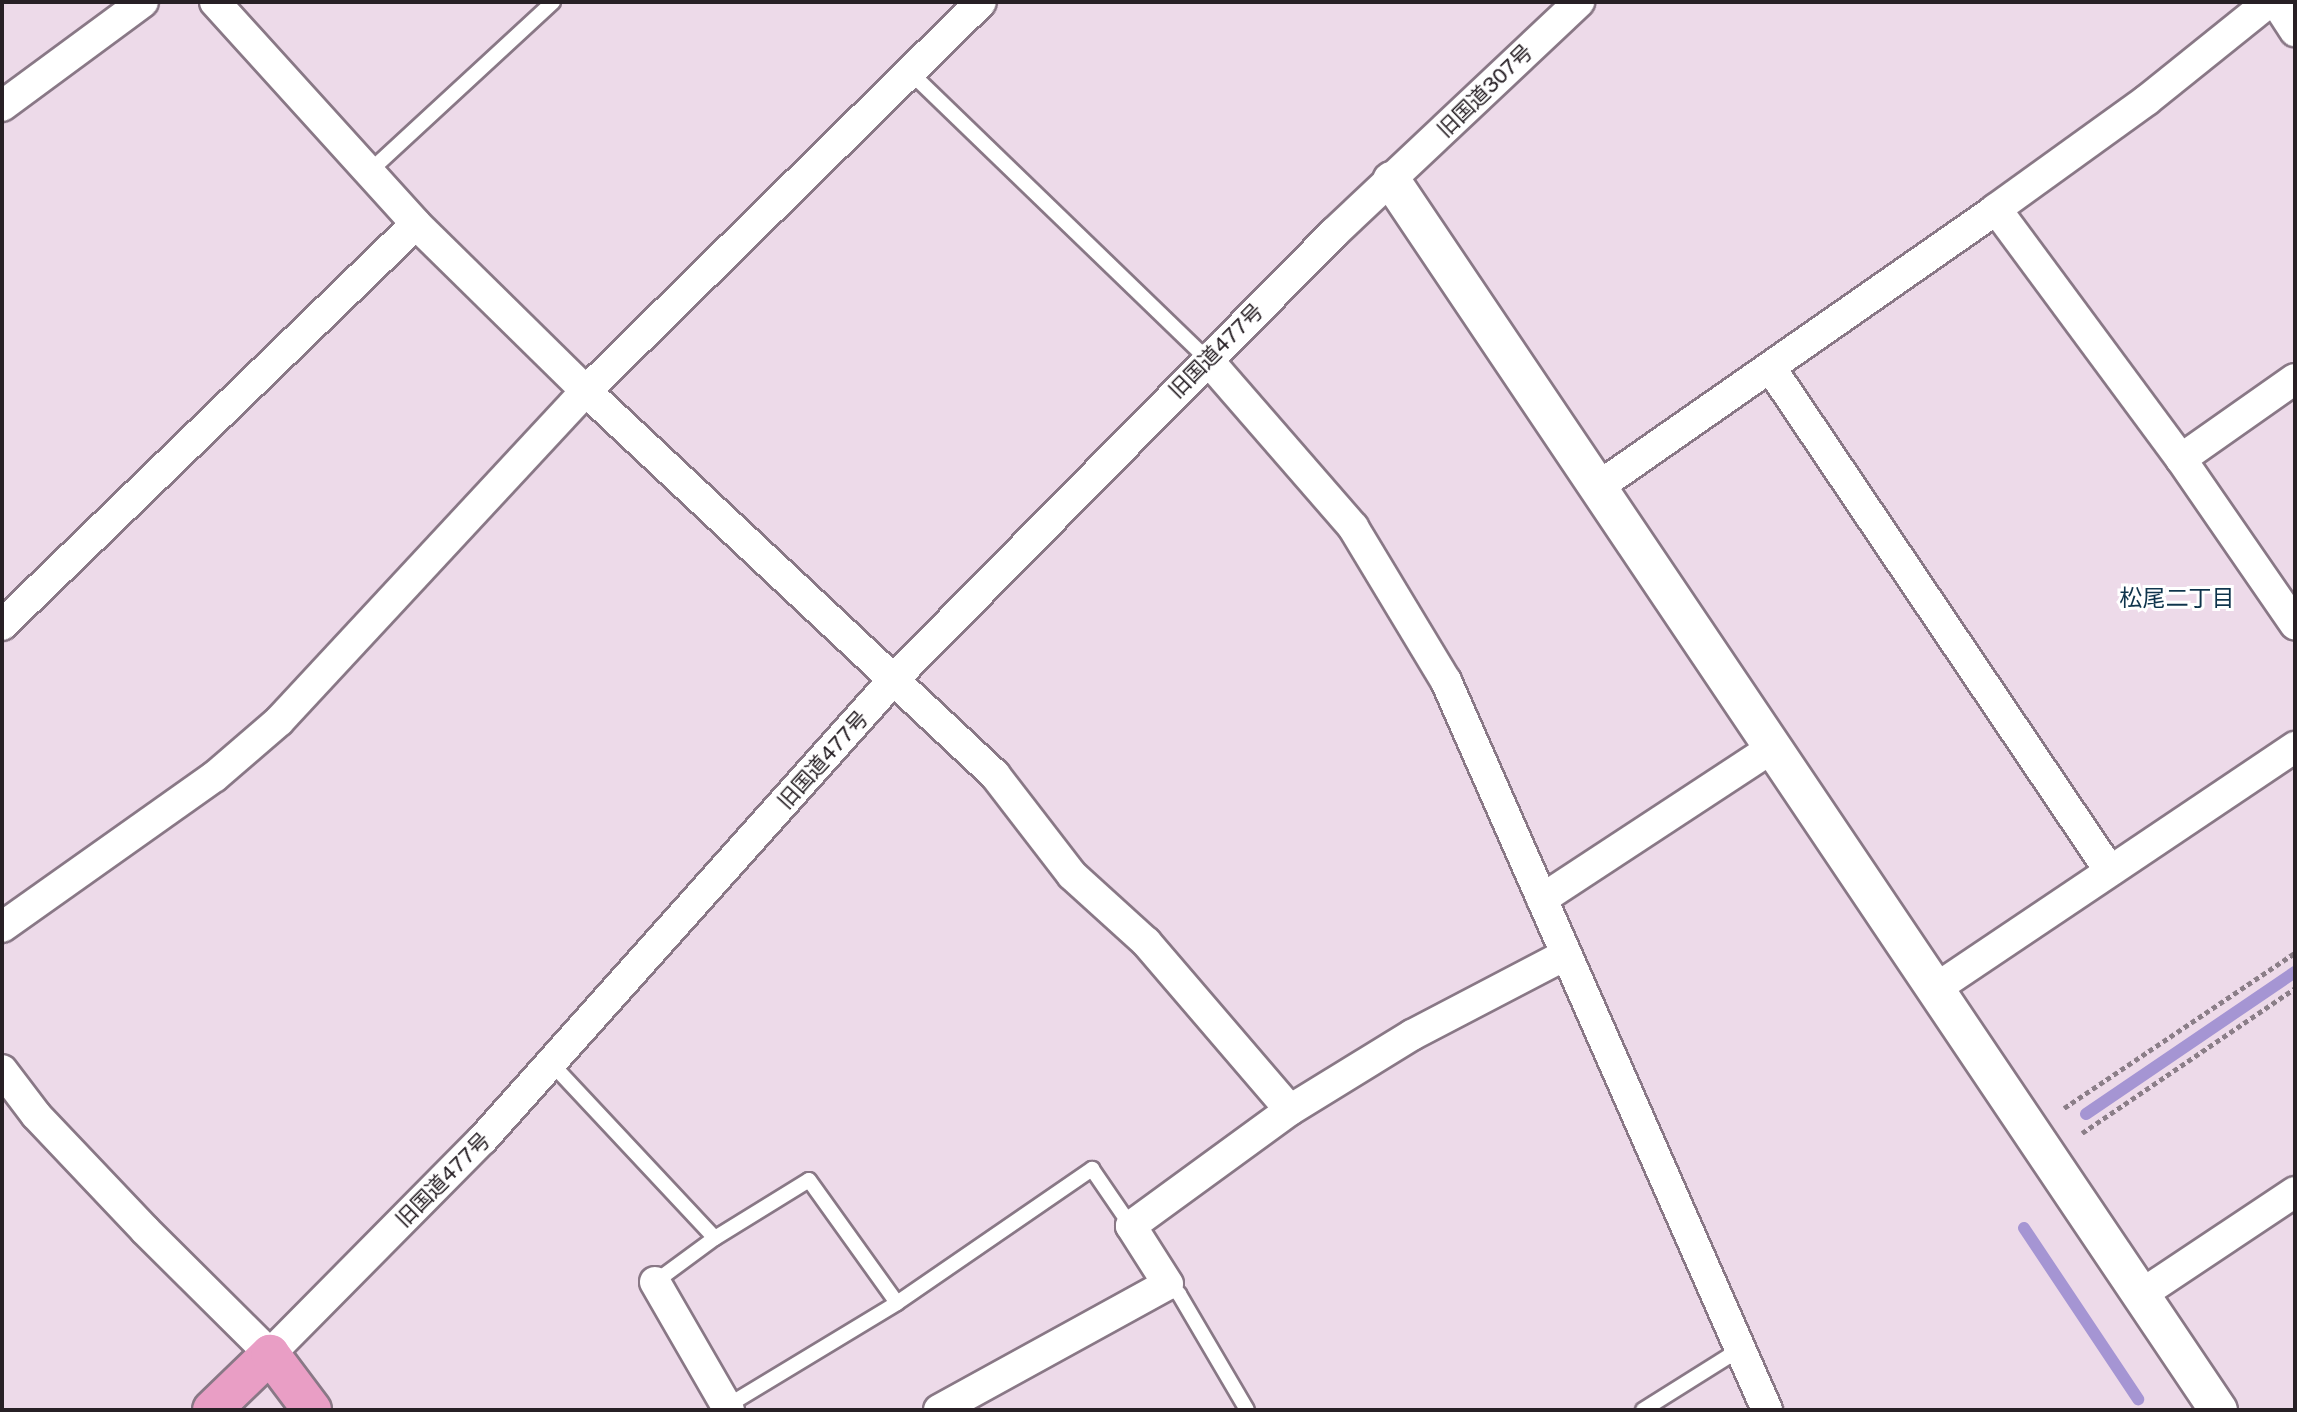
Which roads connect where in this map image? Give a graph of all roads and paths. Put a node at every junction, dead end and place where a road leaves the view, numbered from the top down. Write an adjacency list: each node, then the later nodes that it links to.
1 (143, 2): 10 (street)
2 (215, 2): 11 (street)
3 (553, 2): 11 (lane)
4 (981, 2): 9 (street)
5 (1579, 2): 12 (street, 旧国道307号)
6 (2269, 2): 13 (street)
7 (2276, 2): 8 (street)
8 (2295, 31)
9 (912, 74): 15 (lane); 18 (street)
10 (2, 106)
11 (370, 171): 14 (street)
12 (1391, 180): 15 (street, 旧国道477号); 20 (street)
13 (1996, 209): 16 (street); 19 (street)
14 (416, 224): 18 (street); 22 (street)
15 (1207, 359): 23 (street, 旧国道477号); 27 (street)
16 (1770, 367): 20 (street); 26 (street)
17 (2295, 379): 19 (street)
18 (586, 391): 23 (street); 28 (street)
19 (2181, 459): 21 (street)
20 (1598, 487): 24 (street)
21 (2295, 624)
22 (2, 625)
23 (894, 679): 33 (street, 旧国道477号); 36 (street)
24 (1773, 747): 27 (street); 32 (street)
25 (2295, 747): 26 (street)
26 (2110, 872): 32 (street)
27 (1542, 899): 30 (street)
28 (2, 927)
29 (2295, 953): 35 (path)
30 (1565, 955): 36 (street); 45 (street)
31 (2295, 988): 37 (path)
32 (1935, 989): 43 (street)
33 (552, 1064): 40 (lane); 46 (street, 旧国道477号)
34 (2, 1070): 46 (street)
35 (2064, 1108)
36 (1290, 1110): 39 (street)
37 (2081, 1133)
38 (2295, 1192): 43 (street)
39 (1131, 1226): 42 (street); 44 (lane)
40 (715, 1237): 41 (lane); 44 (lane)
41 (655, 1282): 47 (street)
42 (1168, 1284): 51 (street); 52 (lane)
43 (2139, 1296): 48 (street)
44 (897, 1303): 47 (lane)
45 (1737, 1351): 53 (lane); 54 (street)
46 (270, 1354): 49 (main road); 50 (main road)
47 (728, 1408)
48 (2214, 1409)
49 (212, 1410)
50 (312, 1410)
51 (939, 1410)
52 (1247, 1410)
53 (1643, 1410)
54 (1767, 1410)

